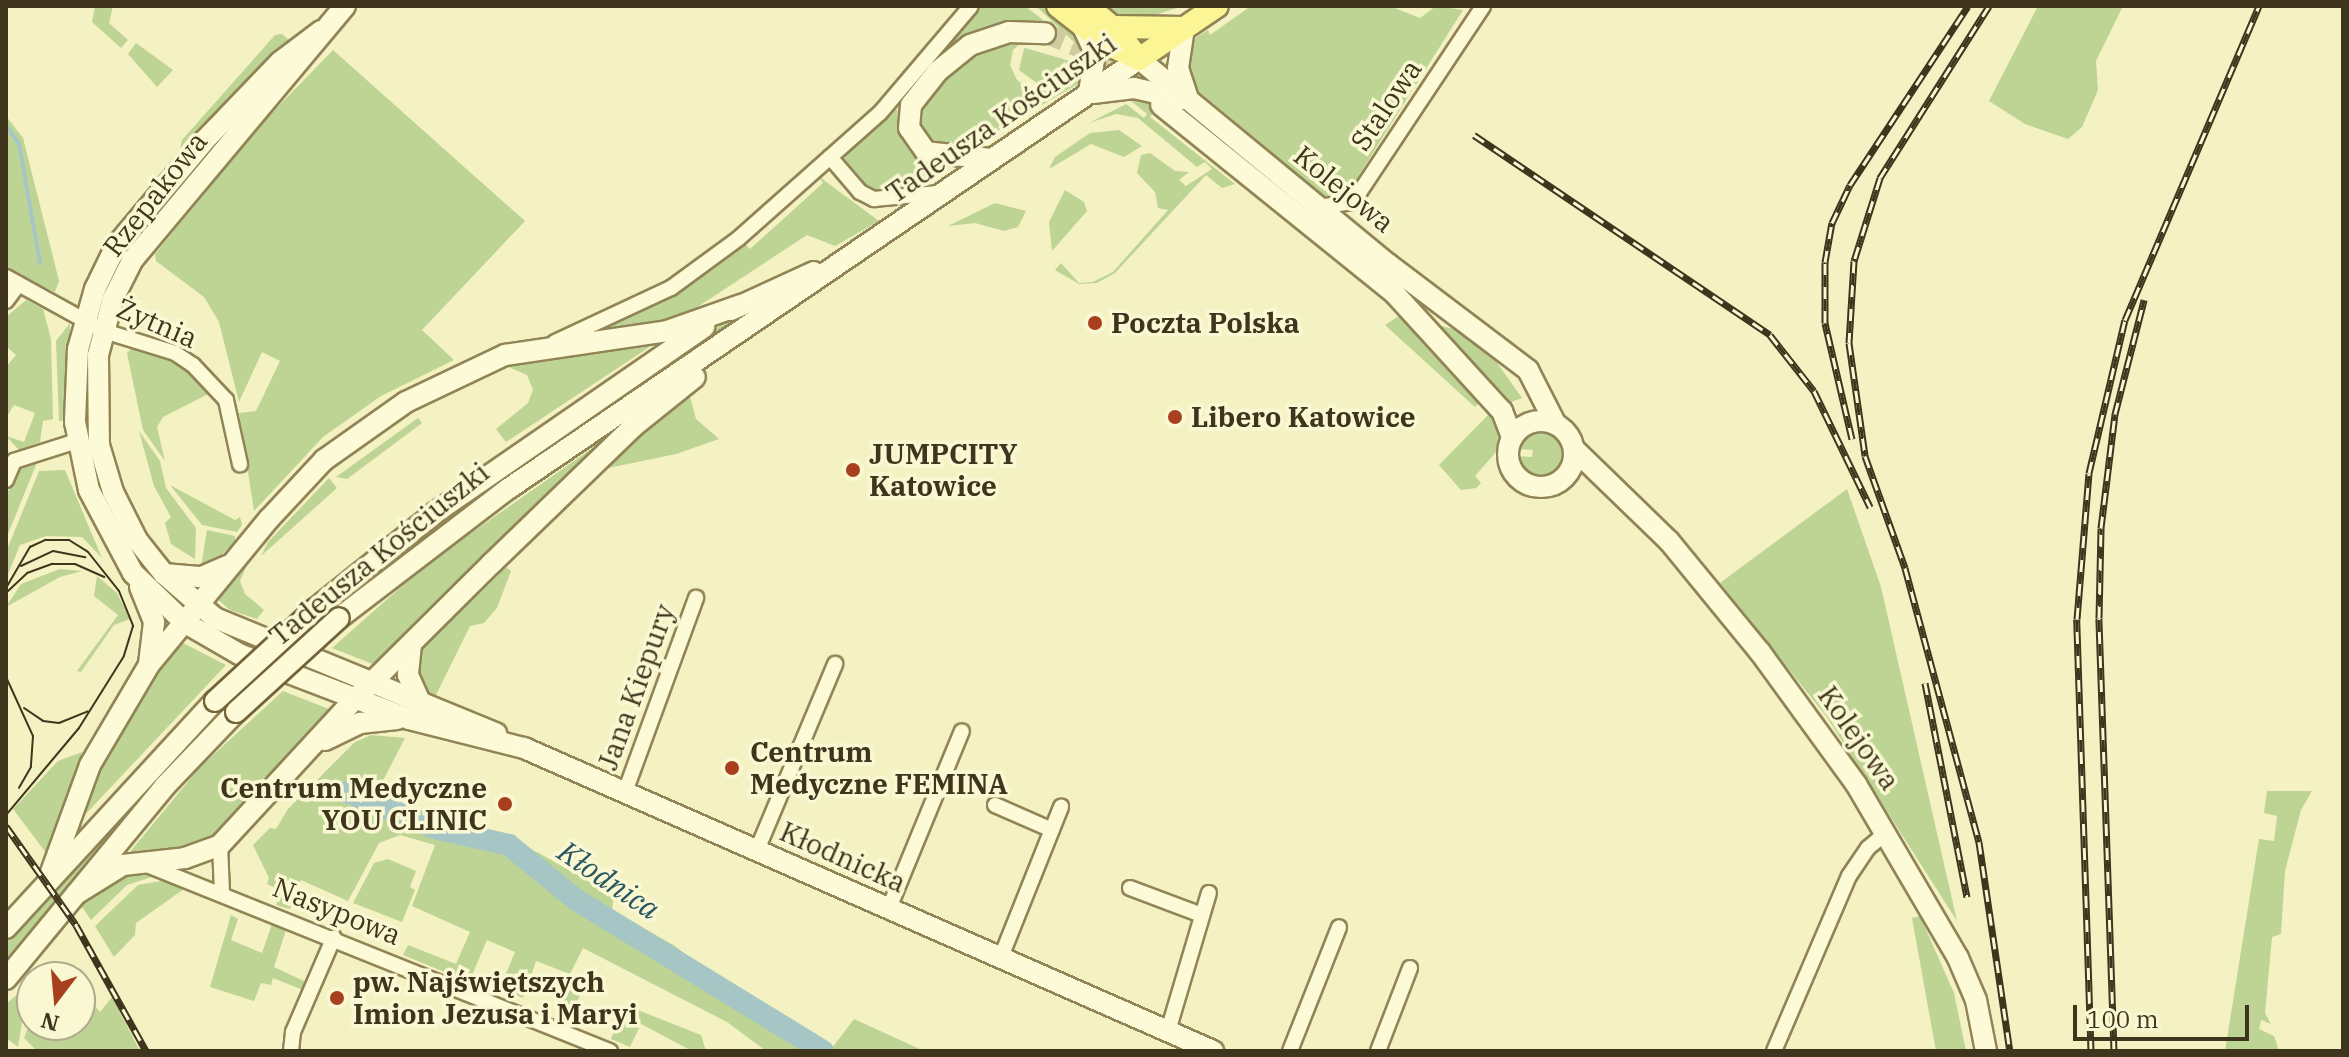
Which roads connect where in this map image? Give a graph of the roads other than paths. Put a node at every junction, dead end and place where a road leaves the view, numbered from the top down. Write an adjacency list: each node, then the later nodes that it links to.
1 (345, 6): 9 (street, Rzepakowa)
2 (971, 6): 15 (street)
3 (1058, 6): 6 (main road, Kolejowa)
4 (1217, 6): 8 (main road, Tadeusza Kościuszki)
5 (1483, 6): 18 (street, Stalowa)
6 (1084, 15): 7 (main road, Kolejowa); 11 (main road, Kolejowa); 12 (street)
7 (1113, 27): 8 (main road); 11 (main road, Kolejowa)
8 (1184, 28): 11 (main road, Tadeusza Kościuszki); 13 (street)
9 (321, 31): 25 (street, Rzepakowa); 27 (street, Rzepakowa)
10 (1045, 33): 16 (street)
11 (1139, 59): 12 (street, Tadeusza Kościuszki); 13 (street, Kolejowa)
12 (1089, 93): 13 (street); 16 (street, Tadeusza Kościuszki)
13 (1190, 101): 19 (street, Kolejowa)
14 (1161, 105): 32 (street)
15 (830, 157): 17 (street); 28 (street)
16 (991, 159): 17 (street, Tadeusza Kościuszki)
17 (947, 192): 21 (street, Tadeusza Kościuszki)
18 (1353, 202): 19 (street); 20 (street)
19 (1318, 207): 20 (street, Kolejowa)
20 (1355, 237): 29 (street, Kolejowa)
21 (858, 252): 24 (street, Tadeusza Kościuszki); 26 (street, Tadeusza Kościuszki)
22 (13, 281): 23 (street); 25 (street, Żytnia)
23 (6, 301)
24 (741, 305): 28 (street); 63 (street, Tadeusza Kościuszki, bridge)
25 (86, 318): 27 (street, Żytnia); 33 (street, Rzepakowa)
26 (763, 319): 45 (street); 67 (street, Tadeusza Kościuszki, bridge)
27 (104, 331): 35 (street, Żytnia); 41 (street, Rzepakowa)
28 (536, 349): 39 (street)
29 (1515, 359): 30 (street); 31 (street, Kolejowa)
30 (1530, 423): 31 (street); 32 (street)
31 (1555, 423): 34 (street)
32 (1512, 437): 36 (street)
33 (77, 441): 37 (street); 40 (street, Rzepakowa)
34 (1575, 450): 36 (street); 38 (street, Kolejowa)
35 (240, 464)
36 (1565, 478): 38 (street, Kolejowa)
37 (6, 480)
38 (1623, 495): 59 (street, Kolejowa)
39 (230, 564): 41 (street); 43 (street)
40 (133, 573): 44 (street, Rzepakowa); 47 (street)
41 (164, 574): 43 (street, Rzepakowa)
42 (696, 598): 55 (street, Jana Kiepury)
43 (199, 605): 44 (street); 48 (street, Rzepakowa)
44 (184, 622): 47 (street); 49 (street, Rzepakowa)
45 (411, 645): 48 (street); 50 (street)
46 (835, 664): 61 (street)
47 (149, 665): 63 (street)
48 (372, 683): 49 (street); 50 (street, Rzepakowa)
49 (354, 700): 51 (street, Kłodnicka); 53 (street)
50 (419, 700): 54 (street, Rzepakowa)
51 (409, 719): 53 (street); 54 (street, Kłodnicka)
52 (962, 731): 68 (street)
53 (314, 746): 60 (street)
54 (524, 748): 55 (street, Kłodnicka)
55 (625, 792): 61 (street, Kłodnicka)
56 (995, 805): 58 (street)
57 (1061, 807): 58 (street)
58 (1052, 830): 73 (street)
59 (1887, 832): 82 (street); 83 (street, Kolejowa)
60 (220, 845): 62 (street); 65 (street)
61 (757, 850): 68 (street, Kłodnicka)
62 (140, 862): 65 (street, Nasypowa); 67 (street)
63 (50, 875): 71 (street, Tadeusza Kościuszki)
64 (1130, 888): 69 (street)
65 (222, 892): 72 (street, Nasypowa)
66 (1209, 893): 69 (street)
67 (76, 894): 75 (street, Tadeusza Kościuszki)
68 (889, 908): 73 (street, Kłodnicka)
69 (1202, 915): 76 (street)
70 (1339, 927): 80 (street)
71 (6, 928)
72 (334, 937): 77 (street); 78 (street, Nasypowa)
73 (1001, 957): 76 (street, Kłodnicka)
74 (1410, 968): 81 (street)
75 (6, 979)
76 (1168, 1031): 79 (street, Kłodnicka)
77 (291, 1051)
78 (610, 1051)
79 (1213, 1051)
80 (1290, 1051)
81 (1378, 1051)
82 (1774, 1051)
83 (1986, 1051)

